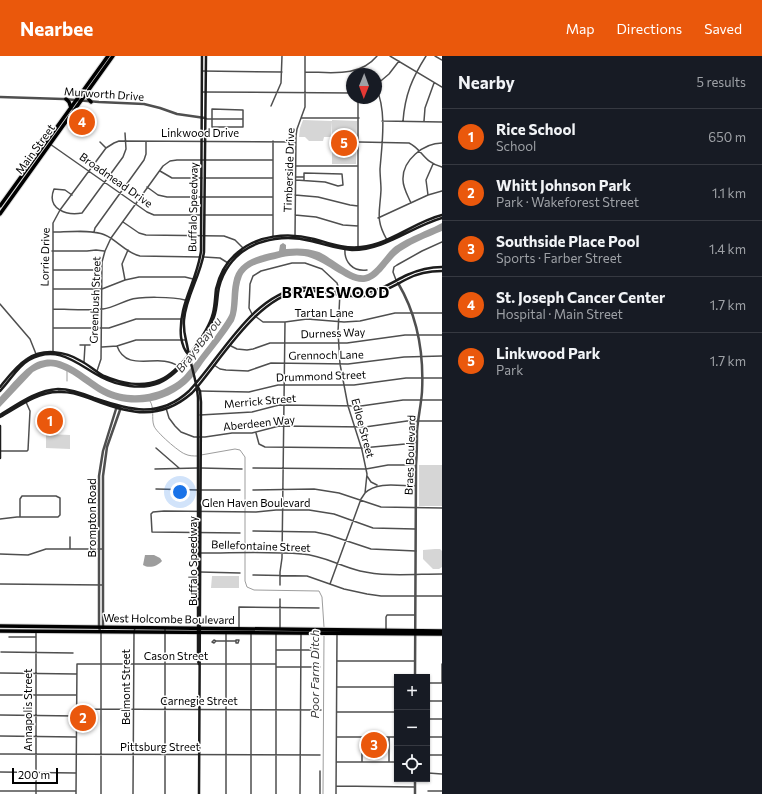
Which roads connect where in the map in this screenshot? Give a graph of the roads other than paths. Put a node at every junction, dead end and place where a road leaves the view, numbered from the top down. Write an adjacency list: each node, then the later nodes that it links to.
1 (108, 56): 11 (main road, Main Street)
2 (114, 56): 14 (main road, Main Street)
3 (202, 56): 15 (main road, Buffalo Speedway)
4 (206, 56): 15 (main road, Buffalo Speedway)
5 (282, 56): 16 (street)
6 (305, 56): 17 (street, Timberside Drive)
7 (377, 56): 17 (street)
8 (390, 56): 13 (street)
9 (426, 56): 18 (street)
10 (435, 56): 12 (street)
11 (104, 60): 14 (main road); 29 (main road, Main Street)
12 (442, 60)
13 (399, 61): 18 (street); 19 (street)
14 (109, 63): 23 (main road, Main Street)
15 (204, 71): 16 (street); 22 (main road, Buffalo Speedway)
16 (282, 72): 24 (street)
17 (305, 72): 25 (street, Timberside Drive)
18 (417, 72): 20 (street); 42 (street)
19 (382, 80)
20 (435, 82): 21 (street); 43 (street)
21 (442, 87)
22 (204, 92): 24 (street); 36 (main road, Buffalo Speedway)
23 (87, 93): 30 (main road, Main Street); 31 (main road)
24 (277, 93): 25 (street); 34 (street)
25 (305, 93): 26 (street); 38 (street, Timberside Drive)
26 (346, 93)
27 (0, 97): 28 (street, Murworth Drive)
28 (66, 99): 29 (street, Murworth Drive); 35 (main road)
29 (76, 100): 30 (street, Murworth Drive); 35 (main road, Main Street)
30 (82, 100): 31 (street, Murworth Drive); 49 (main road, Main Street)
31 (91, 102): 36 (street, Murworth Drive)
32 (358, 104): 39 (street)
33 (381, 104): 41 (street)
34 (271, 106)
35 (70, 108): 49 (main road, Main Street)
36 (203, 118): 37 (street); 48 (main road, Buffalo Speedway)
37 (212, 118): 40 (street); 40 (street); 40 (street)
38 (301, 118): 39 (street); 52 (street, Timberside Drive)
39 (359, 118): 53 (street)
40 (243, 119)
41 (382, 121): 42 (street); 55 (street)
42 (403, 121): 43 (street)
43 (424, 121): 44 (street)
44 (442, 122)
45 (125, 133): 46 (street)
46 (126, 141): 47 (street, Linkwood Drive); 56 (street, Linkwood Drive); 71 (street)
47 (146, 141): 48 (street, Linkwood Drive); 74 (street)
48 (203, 141): 51 (street, Linkwood Drive); 58 (main road, Buffalo Speedway)
49 (49, 142): 64 (street, Broadmead Drive); 66 (main road, Main Street)
50 (100, 142): 56 (street)
51 (273, 142): 52 (street, Linkwood Drive); 59 (street)
52 (296, 142): 61 (street, Timberside Drive)
53 (359, 142): 55 (street); 62 (street)
54 (442, 142): 57 (street)
55 (382, 143): 57 (street); 90 (street)
56 (106, 148): 64 (street)
57 (419, 152): 60 (street); 80 (street)
58 (203, 160): 59 (street, Greenbush Street); 65 (street, Greenbush Street); 67 (main road, Buffalo Speedway)
59 (273, 160): 68 (street)
60 (433, 164): 63 (street); 77 (street)
61 (296, 166): 62 (street); 69 (street, Timberside Drive)
62 (358, 166): 83 (street)
63 (442, 167)
64 (89, 171): 71 (street, Broadmead Drive); 75 (street, Lorrie Drive)
65 (160, 171): 67 (street); 72 (street, Greenbush Street)
66 (26, 174): 82 (main road, Main Street); 85 (main road, Main Street)
67 (203, 178): 68 (street); 78 (main road, Buffalo Speedway)
68 (273, 178): 79 (street)
69 (296, 178): 70 (street); 76 (street, Timberside Drive)
70 (304, 178): 70 (street)
71 (104, 182): 74 (street, Broadmead Drive); 84 (street)
72 (147, 187): 78 (street); 81 (street, Greenbush Street)
73 (442, 191): 77 (street)
74 (120, 193): 81 (street, Broadmead Drive); 94 (street)
75 (72, 195): 84 (street, Lorrie Drive); 84 (street)
76 (295, 195): 83 (street); 88 (street, Timberside Drive)
77 (428, 195): 80 (street)
78 (203, 197): 79 (street); 86 (main road, Buffalo Speedway)
79 (273, 197): 87 (street)
80 (411, 203): 90 (street)
81 (135, 204): 86 (street, Broadmead Drive); 91 (street, Greenbush Street)
82 (0, 206)
83 (358, 206): 92 (street)
84 (60, 210): 93 (street, Lorrie Drive)
85 (0, 214)
86 (203, 215): 87 (street, Broadmead Drive); 95 (main road, Buffalo Speedway)
87 (273, 215): 98 (street)
88 (295, 215): 92 (street); 96 (street, Timberside Drive)
89 (442, 216): 99 (main road)
90 (378, 218): 99 (street)
91 (123, 222): 95 (street); 97 (street, Greenbush Street)
92 (358, 226): 102 (street)
93 (53, 232): 94 (street); 105 (street, Lorrie Drive)
94 (94, 232): 97 (street)
95 (203, 236): 103 (street); 107 (main road, Buffalo Speedway)
96 (295, 237): 98 (main road); 101 (main road)
97 (111, 238): 104 (street); 106 (street, Greenbush Street)
98 (273, 238): 103 (main road)
99 (387, 241): 102 (main road)
100 (442, 242): 117 (street)
101 (345, 248): 102 (main road); 112 (street)
102 (358, 248)
103 (244, 249): 108 (main road)
104 (128, 250): 107 (street); 115 (street)
105 (52, 251): 106 (street); 110 (street, Lorrie Drive)
106 (105, 251): 111 (street, Greenbush Street)
107 (202, 257): 108 (street); 116 (main road, Buffalo Speedway)
108 (229, 263): 145 (main road); 148 (main road)
109 (442, 267): 113 (main road)
110 (53, 270): 111 (street); 118 (street, Lorrie Drive)
111 (102, 270): 119 (street, Greenbush Street)
112 (367, 270)
113 (422, 271): 114 (main road); 117 (main road)
114 (442, 271)
115 (125, 280): 116 (street); 119 (street)
116 (194, 280): 121 (main road, Buffalo Speedway)
117 (398, 282): 120 (main road); 125 (street, Braes Boulevard)
118 (53, 289): 119 (street); 123 (street, Lorrie Drive)
119 (102, 289): 124 (street, Greenbush Street)
120 (340, 294): 127 (main road); 127 (street); 130 (street, Edloe Street)
121 (187, 301): 124 (street); 128 (main road, Buffalo Speedway)
122 (0, 304): 147 (street)
123 (53, 309): 124 (street); 131 (street, Lorrie Drive)
124 (102, 309): 132 (street, Greenbush Street)
125 (412, 313): 126 (street, Tartan Lane); 130 (street, Tartan Lane); 133 (street, Braes Boulevard)
126 (442, 313)
127 (254, 316): 129 (street, Tartan Lane); 138 (main road)
128 (182, 319): 132 (street); 135 (main road, Buffalo Speedway)
129 (285, 322): 130 (street, Tartan Lane); 136 (street)
130 (338, 322): 137 (street, Edloe Street)
131 (53, 328): 132 (street); 146 (street, Lorrie Drive)
132 (102, 328): 143 (street, Greenbush Street)
133 (418, 335): 134 (street, Durness Way); 137 (street, Durness Way); 149 (street, Braes Boulevard)
134 (442, 335)
135 (184, 340): 142 (street); 144 (main road, Buffalo Speedway); 148 (main road, Buffalo Speedway)
136 (284, 342): 137 (street, Durness Way); 138 (street, Durness Way); 153 (street)
137 (339, 343): 156 (street, Edloe Street)
138 (229, 344): 155 (main road)
139 (80, 345): 140 (street)
140 (85, 345): 141 (street); 151 (street)
141 (90, 345)
142 (117, 346): 143 (street); 157 (street)
143 (102, 347): 158 (street, Greenbush Street)
144 (188, 348): 145 (main road); 148 (main road, Buffalo Speedway)
145 (193, 348): 148 (main road)
146 (53, 353): 147 (main road); 151 (main road); 158 (main road)
147 (37, 355): 166 (main road); 167 (main road)
148 (189, 356): 152 (main road); 154 (main road, Buffalo Speedway); 157 (main road)
149 (420, 356): 150 (street, Grennoch Lane); 156 (street, Grennoch Lane); 161 (street, Braes Boulevard)
150 (442, 356)
151 (84, 362): 158 (main road)
152 (184, 363): 154 (main road); 158 (main road)
153 (284, 363): 155 (street, Grennoch Lane); 156 (street, Grennoch Lane); 163 (street)
154 (191, 364): 159 (main road, Buffalo Speedway)
155 (214, 364): 160 (main road); 164 (main road)
156 (340, 364): 165 (street, Edloe Street)
157 (178, 366): 158 (main road)
158 (96, 372)
159 (195, 377): 160 (main road); 164 (main road, Buffalo Speedway)
160 (201, 378): 164 (main road)
161 (422, 378): 162 (street, Drummond Street); 165 (street, Drummond Street); 170 (street, Braes Boulevard)
162 (442, 378)
163 (284, 384): 165 (street, Drummond Street); 168 (street, Drummond Street); 173 (street)
164 (197, 385): 168 (main road, Buffalo Speedway); 169 (main road); 175 (main road)
165 (344, 385): 174 (street, Edloe Street)
166 (0, 387)
167 (0, 390)
168 (199, 392): 169 (main road); 177 (main road, Buffalo Speedway)
169 (192, 393): 175 (main road)
170 (421, 400): 171 (street, Merrick Street); 174 (street, Merrick Street); 179 (street, Braes Boulevard)
171 (442, 400)
172 (26, 401): 176 (main road); 178 (main road); 191 (street)
173 (284, 405): 174 (street, Merrick Street); 177 (street, Merrick Street); 182 (street)
174 (348, 406): 183 (street, Edloe Street)
175 (166, 407): 176 (main road); 186 (street, Aberdeen Way)
176 (118, 408): 184 (street, Brompton Road)
177 (200, 415): 186 (main road, Buffalo Speedway)
178 (0, 416)
179 (418, 421): 180 (street, Aberdeen Way); 183 (street, Aberdeen Way); 187 (street, Braes Boulevard)
180 (442, 421)
181 (0, 426): 191 (main road)
182 (284, 426): 183 (street, Aberdeen Way); 185 (street, Aberdeen Way); 188 (street)
183 (354, 427): 190 (street, Edloe Street)
184 (111, 430): 192 (street, Brompton Road); 193 (street, Brompton Road)
185 (256, 432): 186 (street, Aberdeen Way); 188 (street)
186 (200, 437): 197 (main road, Buffalo Speedway)
187 (417, 443): 190 (street); 195 (street, Braes Boulevard)
188 (283, 447): 190 (street); 199 (street)
189 (156, 448): 196 (street)
190 (362, 448): 202 (street, Edloe Street)
191 (0, 451): 194 (main road)
192 (103, 451): 193 (street); 217 (street, Brompton Road)
193 (107, 452): 217 (street, Brompton Road)
194 (0, 458)
195 (416, 465): 202 (street); 205 (street, Braes Boulevard)
196 (179, 468): 197 (street); 200 (street)
197 (200, 468): 201 (street); 208 (main road, Buffalo Speedway)
198 (253, 468): 199 (street)
199 (283, 468): 202 (street); 206 (street)
200 (155, 469)
201 (242, 469)
202 (366, 469): 203 (street, Edloe Street)
203 (367, 474): 204 (street); 211 (street, Edloe Street)
204 (378, 486): 205 (street); 211 (street)
205 (416, 486): 213 (street, Braes Boulevard)
206 (283, 489): 210 (street); 212 (street); 215 (street)
207 (156, 490): 208 (street)
208 (199, 490): 209 (street); 216 (main road, Buffalo Speedway)
209 (240, 490)
210 (253, 490)
211 (365, 493): 212 (street, Edloe Street)
212 (360, 501): 213 (street); 220 (street, Edloe Street)
213 (416, 508): 214 (street); 221 (street, Braes Boulevard)
214 (442, 508)
215 (283, 510): 216 (street, Glen Haven Boulevard); 220 (street, Glen Haven Boulevard); 224 (street)
216 (200, 511): 223 (main road, Buffalo Speedway); 223 (street, Glen Haven Boulevard)
217 (101, 514): 229 (street, Brompton Road)
218 (20, 517): 218 (street); 219 (street)
219 (0, 519)
220 (353, 521): 221 (street, Glen Haven Boulevard); 227 (street, Edloe Street)
221 (416, 529): 230 (street, Braes Boulevard)
222 (253, 531): 224 (street)
223 (199, 532): 225 (street); 231 (main road, Buffalo Speedway)
224 (283, 532): 227 (street); 232 (street)
225 (240, 533)
226 (70, 536): 228 (street)
227 (346, 542): 230 (street); 234 (street, Edloe Street)
228 (70, 549): 229 (street); 233 (street)
229 (101, 549): 243 (street, Brompton Road)
230 (416, 551): 237 (street, Braes Boulevard)
231 (199, 553): 232 (street, Bellefontaine Street); 235 (main road, Buffalo Speedway); 247 (main road, Buffalo Speedway)
232 (282, 553): 234 (street, Bellefontaine Street); 240 (street)
233 (0, 554)
234 (338, 563): 237 (street, Bellefontaine Street); 242 (street, Edloe Street)
235 (200, 572): 236 (street); 247 (main road, Buffalo Speedway)
236 (240, 573)
237 (416, 574): 238 (street, Bellefontaine Street); 245 (street, Braes Boulevard)
238 (442, 574)
239 (253, 575): 240 (street)
240 (280, 575): 242 (street); 244 (street)
241 (0, 584): 243 (street)
242 (330, 584): 245 (street)
243 (101, 585): 249 (street, Brompton Road); 250 (street, Brompton Road)
244 (280, 585)
245 (416, 596): 246 (street); 253 (street, Braes Boulevard)
246 (442, 596)
247 (199, 598): 261 (main road, Buffalo Speedway)
248 (280, 599): 251 (street)
249 (99, 602): 250 (street); 258 (street, Brompton Road)
250 (103, 602): 258 (street, Brompton Road)
251 (280, 607): 252 (street); 256 (street); 264 (street)
252 (319, 608)
253 (415, 615): 262 (street); 269 (street, Braes Boulevard)
254 (0, 626): 255 (main road, West Holcombe Boulevard)
255 (36, 629): 257 (main road, West Holcombe Boulevard); 258 (main road, West Holcombe Boulevard); 273 (street, Annapolis Street)
256 (280, 629): 265 (main road, West Holcombe Boulevard); 266 (main road, West Holcombe Boulevard); 271 (main road)
257 (0, 630)
258 (101, 630): 259 (main road, West Holcombe Boulevard); 285 (street, Brompton Road)
259 (134, 630): 260 (main road, West Holcombe Boulevard); 286 (street, Belmont Street)
260 (165, 630): 261 (main road, West Holcombe Boulevard); 287 (street)
261 (199, 630): 263 (main road, West Holcombe Boulevard); 288 (main road, Buffalo Speedway)
262 (386, 630): 268 (main road); 269 (main road)
263 (226, 631): 264 (main road, West Holcombe Boulevard); 275 (street)
264 (240, 631): 265 (main road, West Holcombe Boulevard)
265 (251, 631): 271 (main road, West Holcombe Boulevard); 290 (street)
266 (300, 631): 267 (main road, West Holcombe Boulevard); 271 (main road, West Holcombe Boulevard); 278 (street)
267 (337, 632): 268 (main road, West Holcombe Boulevard); 283 (street)
268 (379, 632): 269 (main road)
269 (415, 632): 270 (main road); 284 (street, Braes Boulevard)
270 (441, 632)
271 (276, 633): 277 (street)
272 (9, 637): 273 (street)
273 (36, 637): 281 (street, Annapolis Street)
274 (216, 641): 275 (street)
275 (226, 641): 276 (street); 289 (street)
276 (236, 641)
277 (276, 650): 278 (street); 292 (street)
278 (301, 650): 279 (street); 293 (street)
279 (319, 650)
280 (1, 652): 281 (street)
281 (36, 653): 282 (street); 296 (street, Annapolis Street)
282 (73, 653)
283 (337, 661): 284 (street); 301 (street)
284 (415, 661): 298 (street, Braes Boulevard)
285 (101, 664): 286 (street, Cason Street); 297 (street, Cason Street); 309 (street, Brompton Road)
286 (134, 664): 287 (street, Cason Street); 310 (street, Belmont Street)
287 (165, 664): 288 (street, Cason Street); 311 (street)
288 (199, 664): 289 (street, Cason Street); 312 (main road, Buffalo Speedway)
289 (226, 664): 290 (street, Cason Street); 313 (street)
290 (251, 664): 292 (street, Cason Street); 314 (street)
291 (442, 664): 300 (street)
292 (276, 666): 293 (street, Cason Street); 315 (street)
293 (301, 667): 294 (street, Cason Street); 316 (street)
294 (320, 667)
295 (0, 674): 296 (street)
296 (36, 674): 297 (street); 304 (street, Annapolis Street)
297 (76, 674): 305 (street)
298 (415, 674)
299 (430, 683): 300 (street)
300 (442, 683)
301 (337, 687): 302 (street); 318 (street)
302 (394, 687)
303 (0, 695): 304 (street)
304 (36, 695): 305 (street); 321 (street, Annapolis Street)
305 (76, 695): 308 (street)
306 (430, 701): 307 (street)
307 (442, 701)
308 (76, 709): 309 (street, Carnegie Street); 322 (street)
309 (101, 709): 310 (street, Carnegie Street); 337 (street, Brompton Road)
310 (134, 709): 311 (street, Carnegie Street); 338 (street, Belmont Street)
311 (165, 709): 312 (street, Carnegie Street); 339 (street)
312 (199, 709): 313 (street, Carnegie Street); 340 (main road, Buffalo Speedway)
313 (226, 710): 314 (street, Carnegie Street); 341 (street)
314 (251, 710): 315 (street, Carnegie Street); 342 (street)
315 (276, 710): 316 (street, Carnegie Street); 343 (street)
316 (301, 710): 317 (street, Carnegie Street); 344 (street)
317 (321, 710)
318 (337, 712): 319 (street); 328 (street)
319 (394, 712)
320 (0, 715): 321 (street)
321 (36, 716): 322 (street); 326 (street, Annapolis Street)
322 (76, 716): 327 (street)
323 (430, 719): 324 (street)
324 (442, 719)
325 (0, 736): 326 (street)
326 (36, 736): 327 (street); 335 (street, Annapolis Street)
327 (76, 736): 336 (street)
328 (337, 737): 329 (street); 348 (street)
329 (362, 737): 330 (street); 349 (street)
330 (389, 737): 331 (street); 350 (street)
331 (394, 737)
332 (430, 737): 333 (street)
333 (442, 737)
334 (0, 754): 335 (street, Pittsburg Street)
335 (36, 754): 336 (street, Pittsburg Street); 354 (street, Annapolis Street)
336 (76, 755): 337 (street, Pittsburg Street); 355 (street)
337 (101, 755): 338 (street, Pittsburg Street); 366 (street, Brompton Road)
338 (133, 755): 339 (street, Pittsburg Street); 367 (street, Belmont Street)
339 (165, 755): 340 (street, Pittsburg Street); 368 (street)
340 (199, 755): 341 (street, Pittsburg Street); 369 (main road, Buffalo Speedway)
341 (226, 755): 342 (street, Pittsburg Street); 370 (street)
342 (251, 755): 343 (street, Pittsburg Street); 371 (street)
343 (276, 755): 344 (street, Pittsburg Street); 372 (street)
344 (301, 755): 345 (street, Pittsburg Street); 373 (street)
345 (320, 755)
346 (430, 755): 347 (street)
347 (442, 755)
348 (337, 762): 349 (street); 359 (street)
349 (362, 762): 350 (street)
350 (389, 762): 351 (street)
351 (394, 762)
352 (320, 771): 374 (street)
353 (0, 772): 354 (street)
354 (36, 772): 355 (street); 364 (street, Annapolis Street)
355 (76, 773): 365 (street)
356 (430, 774): 357 (street)
357 (442, 774)
358 (415, 782): 360 (street)
359 (336, 786): 360 (street); 375 (street)
360 (415, 786): 376 (street)
361 (0, 791): 364 (street)
362 (428, 791): 363 (street)
363 (442, 792)
364 (36, 793): 365 (street)
365 (76, 793)
366 (101, 794)
367 (133, 794)
368 (165, 794)
369 (199, 794)
370 (226, 794)
371 (251, 794)
372 (276, 794)
373 (300, 794)
374 (320, 794)
375 (336, 794)
376 (415, 794)

